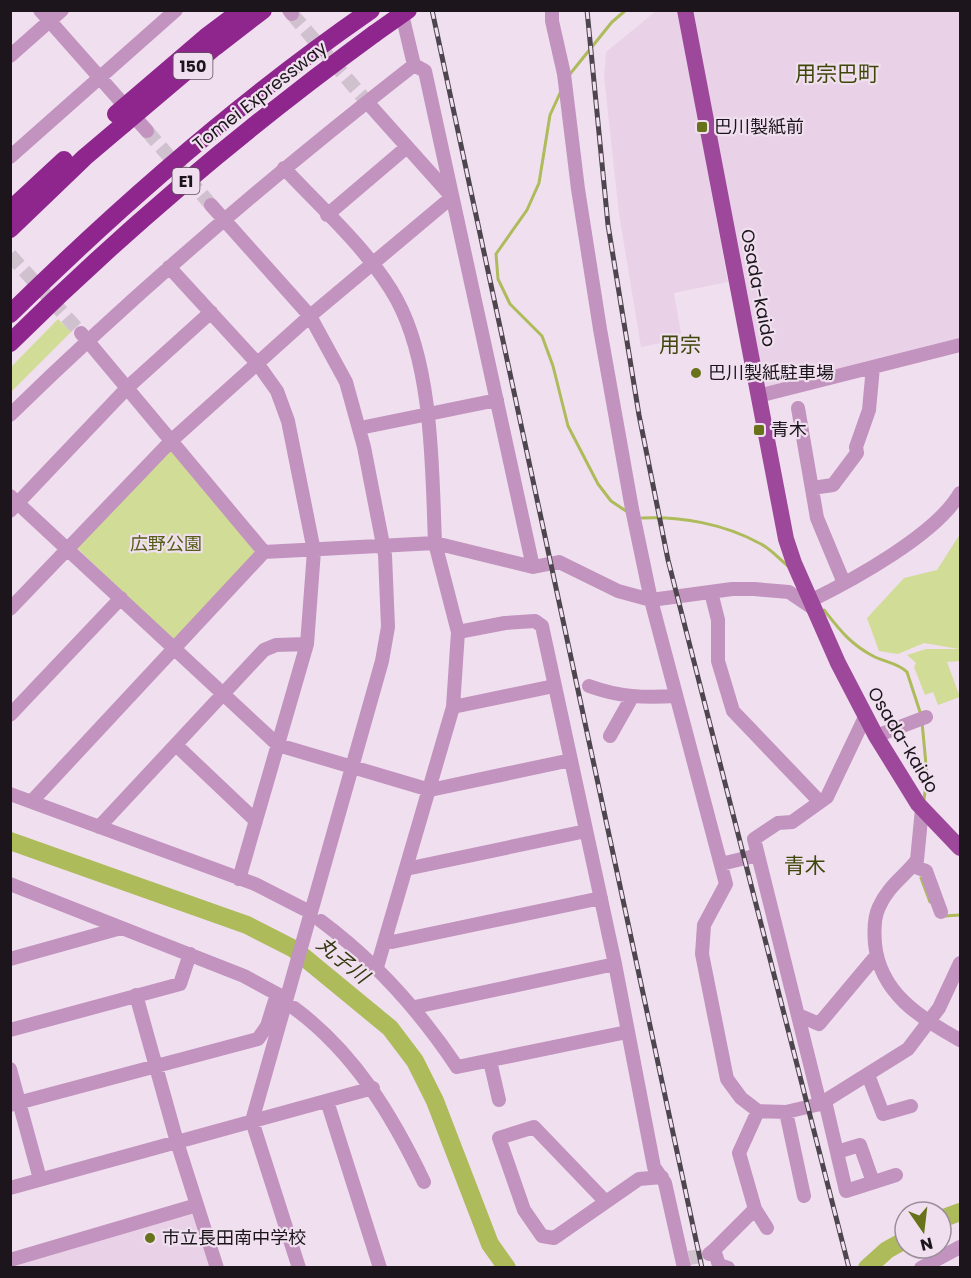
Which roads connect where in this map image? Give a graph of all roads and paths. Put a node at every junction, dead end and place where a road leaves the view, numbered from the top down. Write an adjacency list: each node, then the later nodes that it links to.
1 (40, 10): 11 (street)
2 (62, 10): 11 (street)
3 (176, 10): 14 (street)
4 (242, 10): 16 (highway, 150, bridge)
5 (263, 10): 16 (highway, 150, bridge)
6 (401, 10): 13 (street)
7 (408, 10): 33 (highway, Tomei Expressway / E1, bridge)
8 (552, 10): 57 (street)
9 (685, 10): 38 (main road, Osada-kaido)
10 (365, 14): 30 (highway, Tomei Expressway / E1)
11 (50, 21): 12 (street); 14 (street)
12 (10, 56)
13 (414, 65): 15 (street); 21 (street)
14 (100, 78): 17 (street); 19 (street)
15 (366, 102): 18 (street); 20 (street)
16 (120, 119): 23 (highway, 150); 26 (highway, 150)
17 (147, 131)
18 (407, 147): 21 (street); 24 (street)
19 (10, 157)
20 (284, 168): 24 (street); 25 (street)
21 (452, 197): 27 (street); 39 (street)
22 (212, 205): 25 (street)
23 (10, 210)
24 (327, 215): 27 (street)
25 (223, 218): 28 (street); 31 (street)
26 (10, 229)
27 (372, 264): 31 (street); 41 (street)
28 (169, 267): 29 (street); 32 (street)
29 (211, 312): 35 (street); 37 (street)
30 (10, 314)
31 (310, 316): 35 (street); 43 (street)
32 (85, 336): 37 (street); 42 (street)
33 (10, 343)
34 (960, 345): 36 (street)
35 (257, 363): 44 (street); 51 (street)
36 (873, 367): 38 (street); 45 (street)
37 (128, 387): 44 (street); 47 (street)
38 (758, 396): 58 (main road, Osada-kaido)
39 (497, 400): 41 (street); 53 (street)
40 (798, 408): 45 (street)
41 (428, 415): 43 (street); 48 (street)
42 (10, 416)
43 (360, 428): 49 (street)
44 (172, 440): 50 (street); 52 (street)
45 (812, 488): 54 (street)
46 (960, 493): 54 (street)
47 (13, 503): 50 (street)
48 (435, 543): 49 (street); 53 (street); 60 (street)
49 (383, 546): 51 (street); 77 (street)
50 (68, 549): 56 (street); 59 (street)
51 (314, 551): 52 (street); 61 (street)
52 (264, 552): 62 (street)
53 (533, 567): 57 (street)
54 (844, 583): 58 (street)
55 (711, 592): 57 (street); 58 (street); 81 (street)
56 (121, 598): 62 (street); 69 (street)
57 (651, 600): 66 (street)
58 (812, 605): 70 (main road, Osada-kaido)
59 (10, 609)
60 (458, 632): 63 (street); 68 (street)
61 (307, 644): 65 (street); 75 (street)
62 (174, 648): 65 (street); 80 (street)
63 (554, 686): 68 (street); 76 (street)
64 (589, 686): 67 (street)
65 (224, 696): 74 (street); 75 (street)
66 (675, 696): 67 (street); 88 (street)
67 (633, 698): 72 (street)
68 (453, 707): 78 (street)
69 (10, 715)
70 (865, 717): 73 (main road, Osada-kaido); 81 (street)
71 (922, 718): 73 (street)
72 (610, 736)
73 (876, 736): 82 (main road, Osada-kaido)
74 (176, 745): 83 (street); 84 (street)
75 (278, 745): 77 (street); 83 (street)
76 (571, 760): 78 (street); 85 (street)
77 (354, 769): 78 (street); 125 (street)
78 (430, 790): 90 (street)
79 (10, 794): 80 (street)
80 (32, 801): 84 (street)
81 (820, 802): 87 (street)
82 (922, 808): 86 (main road, Osada-kaido); 89 (street)
83 (256, 820): 91 (street)
84 (99, 826): 91 (street)
85 (586, 831): 90 (street); 93 (street)
86 (960, 848)
87 (758, 855): 88 (street); 108 (street)
88 (721, 864): 123 (street)
89 (913, 866): 95 (street); 100 (street)
90 (406, 869): 98 (street)
91 (239, 879): 94 (street)
92 (10, 884): 97 (street)
93 (601, 898): 98 (street); 103 (street)
94 (304, 909)
95 (941, 912)
96 (321, 921): 104 (street)
97 (121, 928): 99 (street); 101 (street)
98 (385, 940): 104 (street)
99 (190, 954): 105 (street); 114 (street)
100 (876, 956): 108 (street); 109 (street)
101 (10, 959)
102 (960, 963): 109 (street)
103 (615, 964): 106 (street); 111 (street)
104 (377, 967): 106 (street)
105 (136, 995): 110 (street); 114 (street)
106 (415, 1007): 113 (street)
107 (294, 1008): 117 (street)
108 (798, 1015): 120 (street)
109 (929, 1022): 112 (street); 116 (street)
110 (10, 1030)
111 (627, 1032): 113 (street); 129 (street)
112 (960, 1040)
113 (490, 1062): 118 (street)
114 (155, 1067): 121 (street); 126 (street)
115 (10, 1069): 121 (street)
116 (868, 1075): 120 (street); 122 (street)
117 (373, 1089): 119 (street); 131 (street)
118 (499, 1100)
119 (327, 1101): 125 (street); 145 (street)
120 (822, 1102): 124 (street); 127 (street)
121 (15, 1103): 130 (street)
122 (911, 1106)
123 (758, 1111): 124 (street); 137 (street)
124 (786, 1112): 134 (street)
125 (252, 1121): 126 (street); 144 (street)
126 (177, 1142): 130 (street); 136 (street)
127 (837, 1152): 132 (street); 132 (street)
128 (896, 1175): 132 (street)
129 (662, 1177): 135 (street); 141 (street)
130 (40, 1179): 133 (street)
131 (424, 1182)
132 (873, 1182)
133 (10, 1188)
134 (804, 1196)
135 (606, 1202): 135 (street)
136 (197, 1205): 140 (street); 143 (street)
137 (755, 1209): 138 (street); 146 (street)
138 (767, 1227)
139 (960, 1247): 142 (street)
140 (10, 1260)
141 (685, 1261)
142 (930, 1263)
143 (217, 1268)
144 (299, 1268)
145 (380, 1268)
146 (728, 1268)

